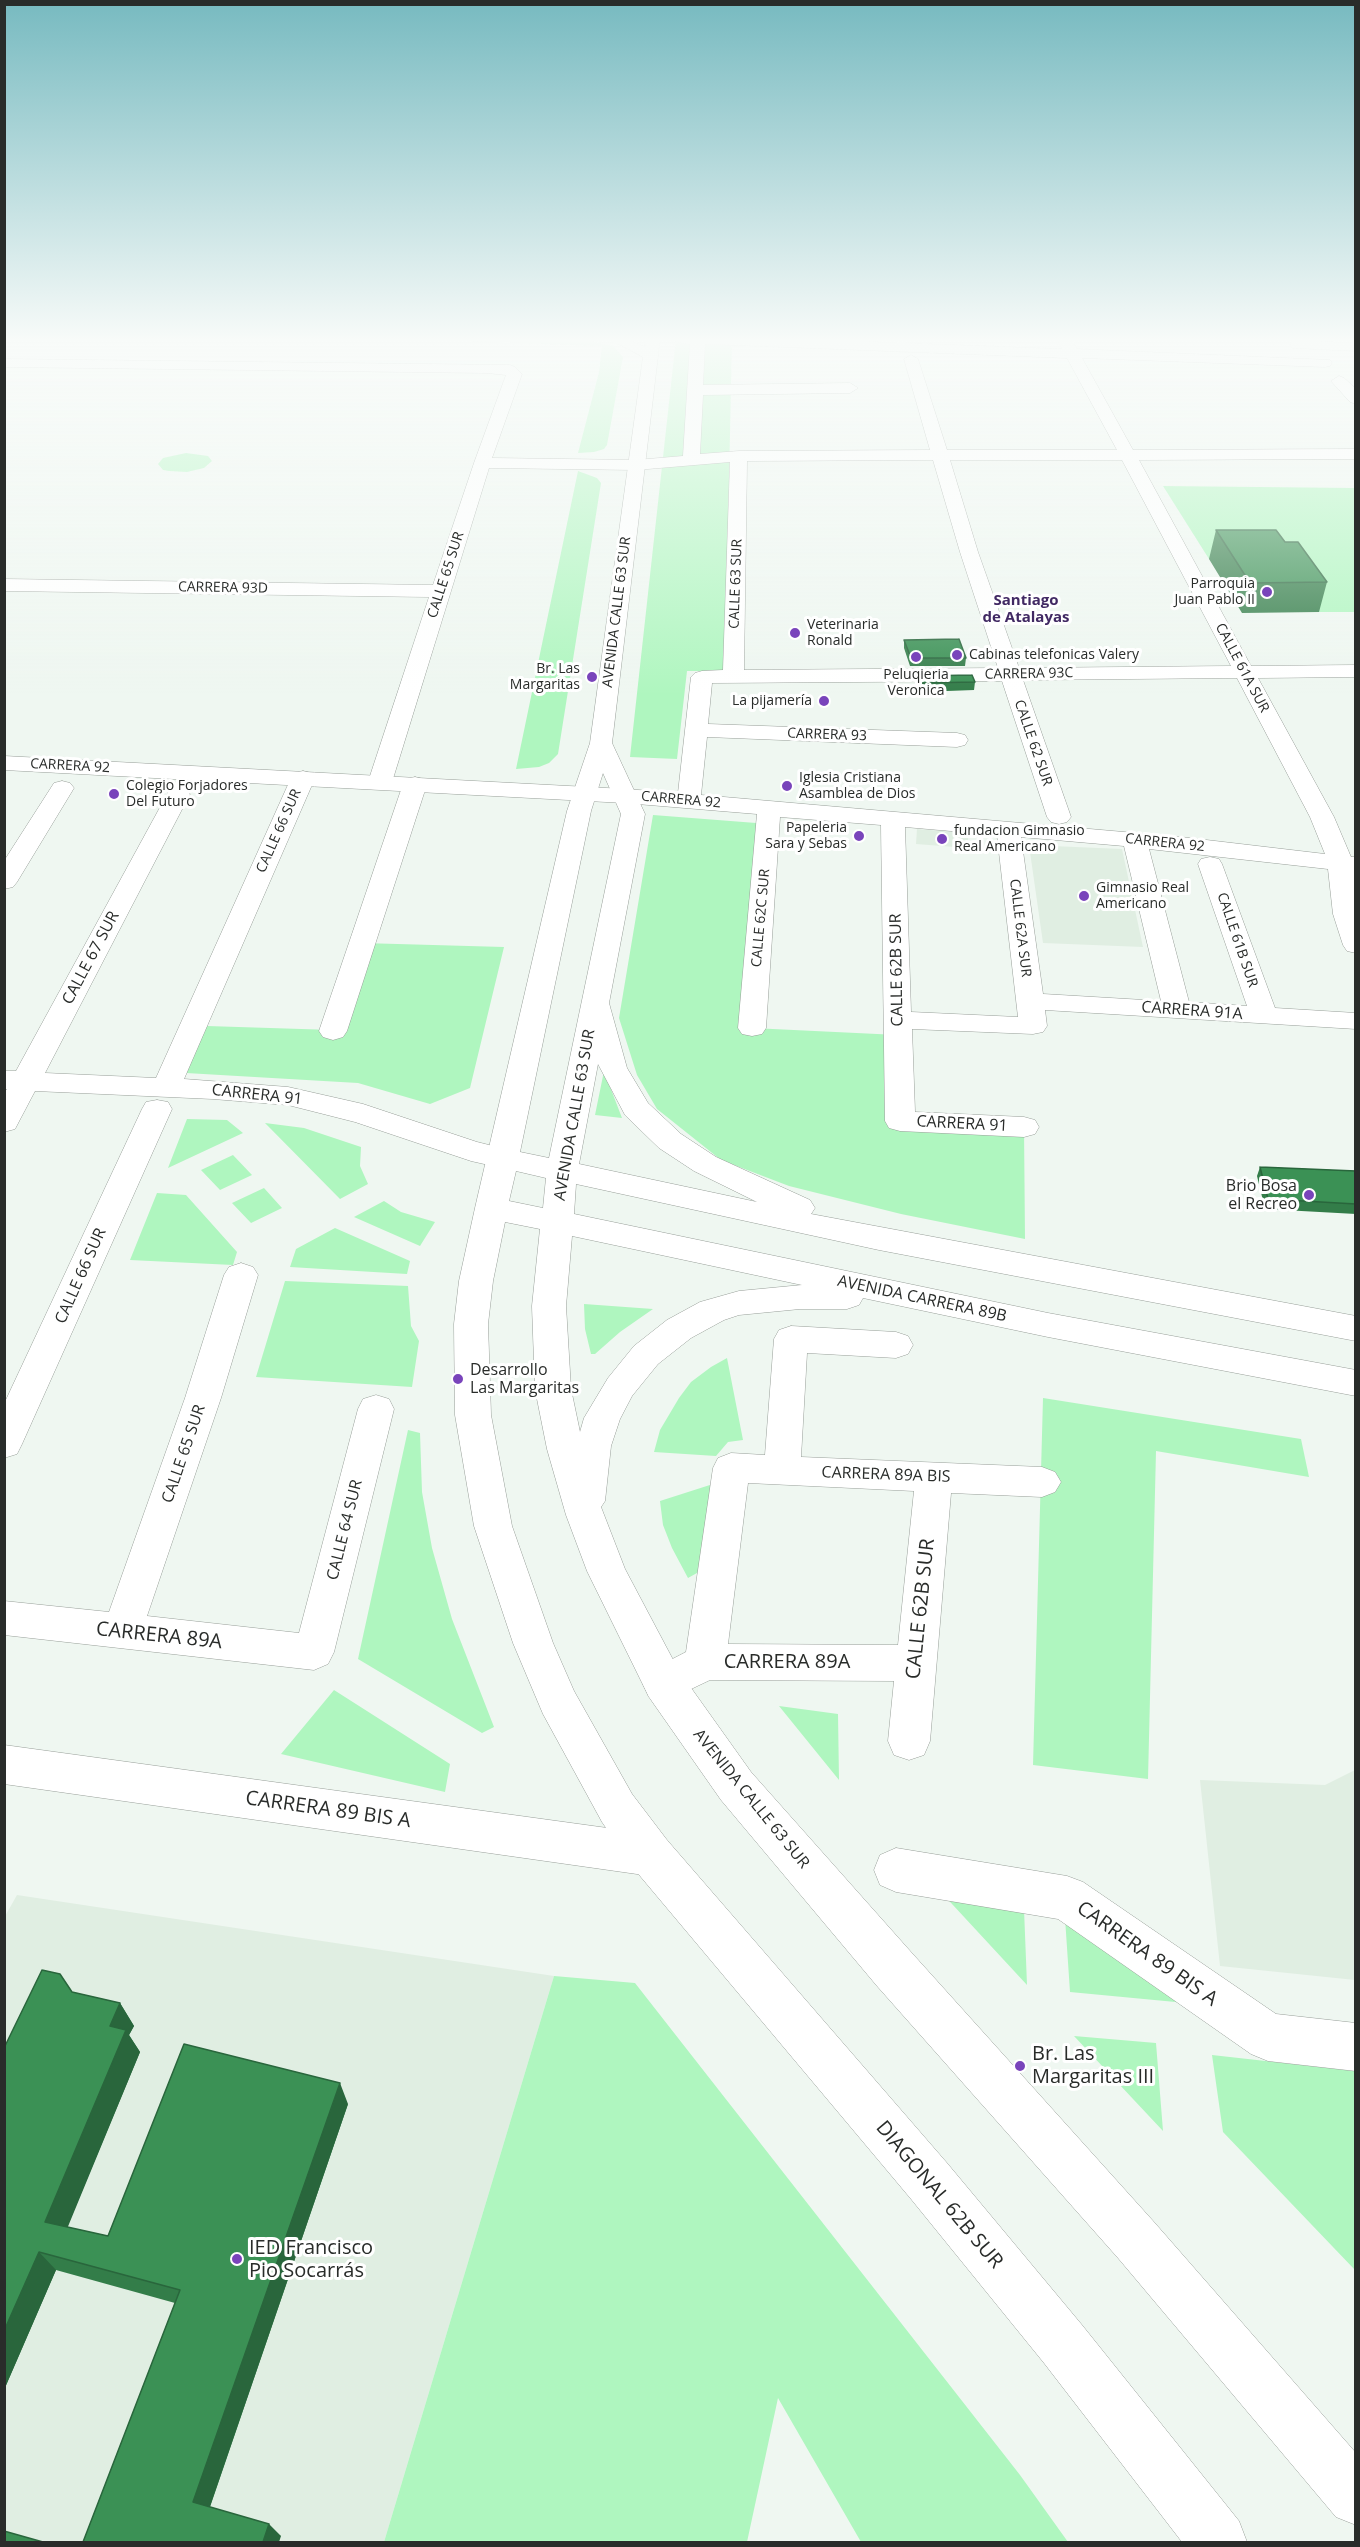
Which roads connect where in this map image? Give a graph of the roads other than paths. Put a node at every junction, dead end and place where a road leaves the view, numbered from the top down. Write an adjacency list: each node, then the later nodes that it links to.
1 (484, 458): 8 (street, CALLE 65 SUR)
2 (637, 458): 9 (street, AVENIDA CALLE 63 SUR)
3 (717, 458): 7 (street)
4 (739, 458): 15 (street, CALLE 63 SUR)
5 (939, 458): 14 (street, CALLE 62 SUR)
6 (1130, 458): 13 (street, CALLE 61A SUR)
7 (691, 460): 9 (street)
8 (482, 463): 9 (street); 11 (street, CALLE 65 SUR)
9 (636, 465): 18 (street, AVENIDA CALLE 63 SUR)
10 (4, 585): 11 (street, CARRERA 93D)
11 (441, 591): 21 (street, CALLE 65 SUR)
12 (1356, 671): 13 (street, CARRERA 93C)
13 (1244, 672): 14 (street, CARRERA 93C); 34 (street, CALLE 61A SUR)
14 (1009, 674): 15 (street, CARRERA 93C); 29 (street, CALLE 62 SUR)
15 (733, 676): 16 (street, CARRERA 93C)
16 (696, 730): 17 (street, CARRERA 93); 27 (street)
17 (957, 740)
18 (601, 742): 24 (street, AVENIDA CALLE 63 SUR); 26 (street, AVENIDA CALLE 63 SUR)
19 (4, 763): 20 (street, CARRERA 92)
20 (303, 778): 21 (street, CARRERA 92); 60 (street, CALLE 66 SUR)
21 (380, 782): 22 (street, CARRERA 92)
22 (415, 784): 24 (street, CARRERA 92); 44 (street)
23 (63, 788): 35 (street)
24 (585, 793): 26 (street, CARRERA 92); 49 (street, AVENIDA CALLE 63 SUR)
25 (177, 794): 45 (street, CALLE 67 SUR)
26 (625, 796): 27 (street, CARRERA 92); 37 (street, AVENIDA CALLE 63 SUR)
27 (688, 801): 28 (street, CARRERA 92)
28 (769, 808): 30 (street, CARRERA 92); 43 (street, CALLE 62C SUR)
29 (1059, 818)
30 (893, 819): 31 (street, CARRERA 92); 41 (street, CALLE 62B SUR)
31 (1008, 829): 32 (street, CARRERA 92); 39 (street, CALLE 62A SUR)
32 (1135, 840): 34 (street, CARRERA 92); 38 (street)
33 (1210, 864): 40 (street, CALLE 61B SUR)
34 (1348, 864): 36 (street, CALLE 61A SUR)
35 (4, 882)
36 (1356, 945)
37 (596, 1000): 50 (street, AVENIDA CALLE 63 SUR); 53 (street)
38 (1177, 1010): 39 (street, CARRERA 91A); 40 (street, CARRERA 91A)
39 (1031, 1014): 41 (street, CARRERA 91A)
40 (1264, 1016): 42 (street, CARRERA 91A)
41 (898, 1020): 46 (street, CALLE 62B SUR)
42 (1356, 1021)
43 (752, 1028)
44 (333, 1031)
45 (16, 1081): 47 (street, CALLE 67 SUR); 49 (street, CARRERA 91)
46 (900, 1121): 48 (street, CARRERA 91)
47 (4, 1122)
48 (1024, 1127)
49 (502, 1158): 50 (street); 51 (street, AVENIDA CALLE 63 SUR)
50 (562, 1171): 52 (street, AVENIDA CALLE 63 SUR); 53 (street)
51 (491, 1208): 52 (street, AVENIDA CARRERA 89B); 73 (street, AVENIDA CALLE 63 SUR)
52 (557, 1222): 55 (street, AVENIDA CARRERA 89B); 64 (street, AVENIDA CALLE 63 SUR)
53 (879, 1239): 56 (street)
54 (241, 1275): 66 (street, CALLE 65 SUR)
55 (923, 1299): 58 (street, AVENIDA CARRERA 89B); 64 (street)
56 (1356, 1329)
57 (896, 1345): 61 (street)
58 (1356, 1383)
59 (376, 1409): 67 (street, CALLE 64 SUR)
60 (4, 1444)
61 (782, 1471): 62 (street, CARRERA 89A BIS); 68 (street, CARRERA 89A BIS)
62 (934, 1477): 63 (street, CARRERA 89A BIS); 69 (street, CALLE 62B SUR)
63 (1042, 1482)
64 (585, 1515): 70 (street, AVENIDA CALLE 63 SUR)
65 (4, 1618): 66 (street, CARRERA 89A)
66 (122, 1632): 67 (street, CARRERA 89A)
67 (314, 1652)
68 (705, 1662): 69 (street, CARRERA 89A); 70 (street, CARRERA 89A)
69 (916, 1663): 71 (street, CALLE 62B SUR)
70 (664, 1684): 76 (street, AVENIDA CALLE 63 SUR)
71 (909, 1741)
72 (4, 1764): 73 (street, CARRERA 89 BIS A)
73 (651, 1856): 77 (street, DIAGONAL 62B SUR)
74 (897, 1870): 75 (street, CARRERA 89 BIS A)
75 (1356, 2047)
76 (1356, 2497)
77 (1218, 2542)

